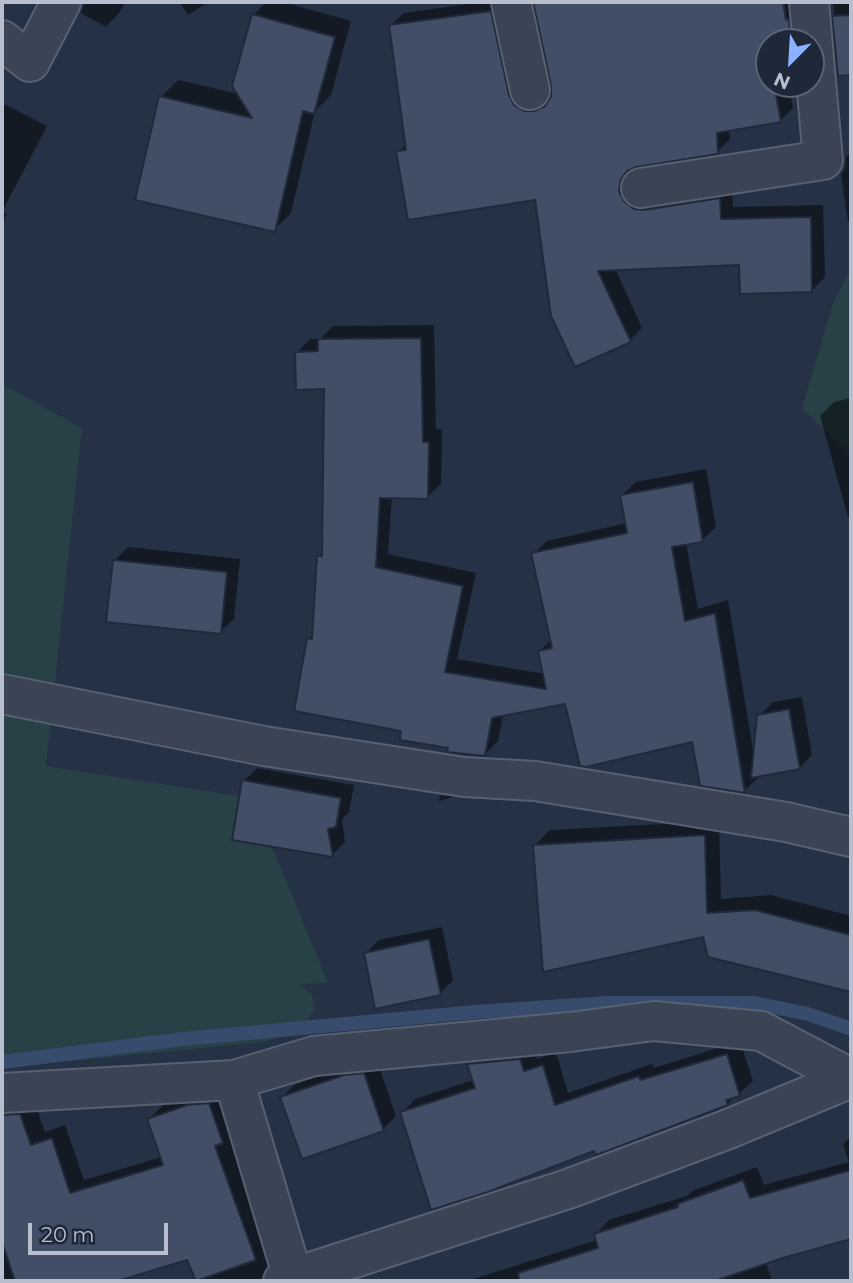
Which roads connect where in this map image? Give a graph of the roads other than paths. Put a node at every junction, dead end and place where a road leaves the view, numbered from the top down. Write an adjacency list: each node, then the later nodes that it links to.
1 (61, 2): 4 (street)
2 (511, 2): 5 (street)
3 (809, 2): 6 (street)
4 (2, 40)
5 (530, 90)
6 (641, 188)
7 (2, 694): 8 (street)
8 (851, 837)
9 (851, 1078): 10 (street); 12 (street)
10 (234, 1080): 11 (street); 12 (street)
11 (2, 1093)
12 (290, 1280)

